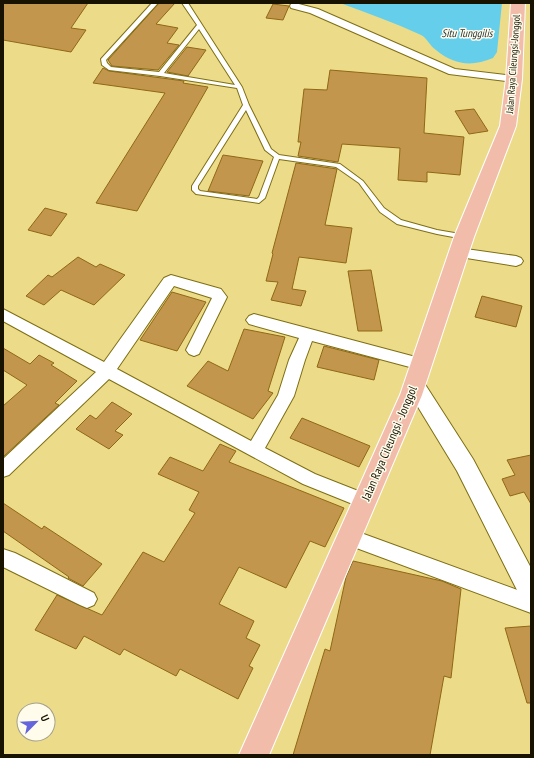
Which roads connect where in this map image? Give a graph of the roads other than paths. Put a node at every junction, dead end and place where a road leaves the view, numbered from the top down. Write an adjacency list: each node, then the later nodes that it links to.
1 (155, 3): 6 (lane)
2 (185, 3): 5 (lane)
3 (518, 3): 7 (main road, Jalan Raya Cileungsi-Jonggol)
4 (295, 6): 7 (street)
5 (199, 26): 6 (lane); 8 (lane)
6 (160, 74): 8 (lane)
7 (514, 79): 10 (main road, Jalan Raya Cileungsi-Jonggol)
8 (239, 87): 9 (lane)
9 (246, 105): 11 (lane); 11 (lane)
10 (508, 126): 12 (main road, Jalan Raya Cileungsi - Jonggol)
11 (276, 157): 12 (lane)
12 (461, 245): 13 (street); 19 (main road, Jalan Raya Cileungsi - Jonggol)
13 (516, 261)
14 (3, 314): 18 (street)
15 (254, 320): 16 (street)
16 (308, 336): 19 (street); 20 (street)
17 (194, 350): 18 (street)
18 (107, 371): 20 (street); 21 (street)
19 (418, 374): 22 (main road, Jalan Raya Cileungsi - Jonggol); 25 (street)
20 (255, 450): 22 (street)
21 (3, 470)
22 (365, 502): 23 (main road, Jalan Raya Cileungsi - Jonggol)
23 (350, 536): 27 (street); 28 (main road, Jalan Raya Cileungsi - Jonggol)
24 (3, 558): 26 (street)
25 (531, 592)
26 (87, 599)
27 (531, 604)
28 (254, 755)

